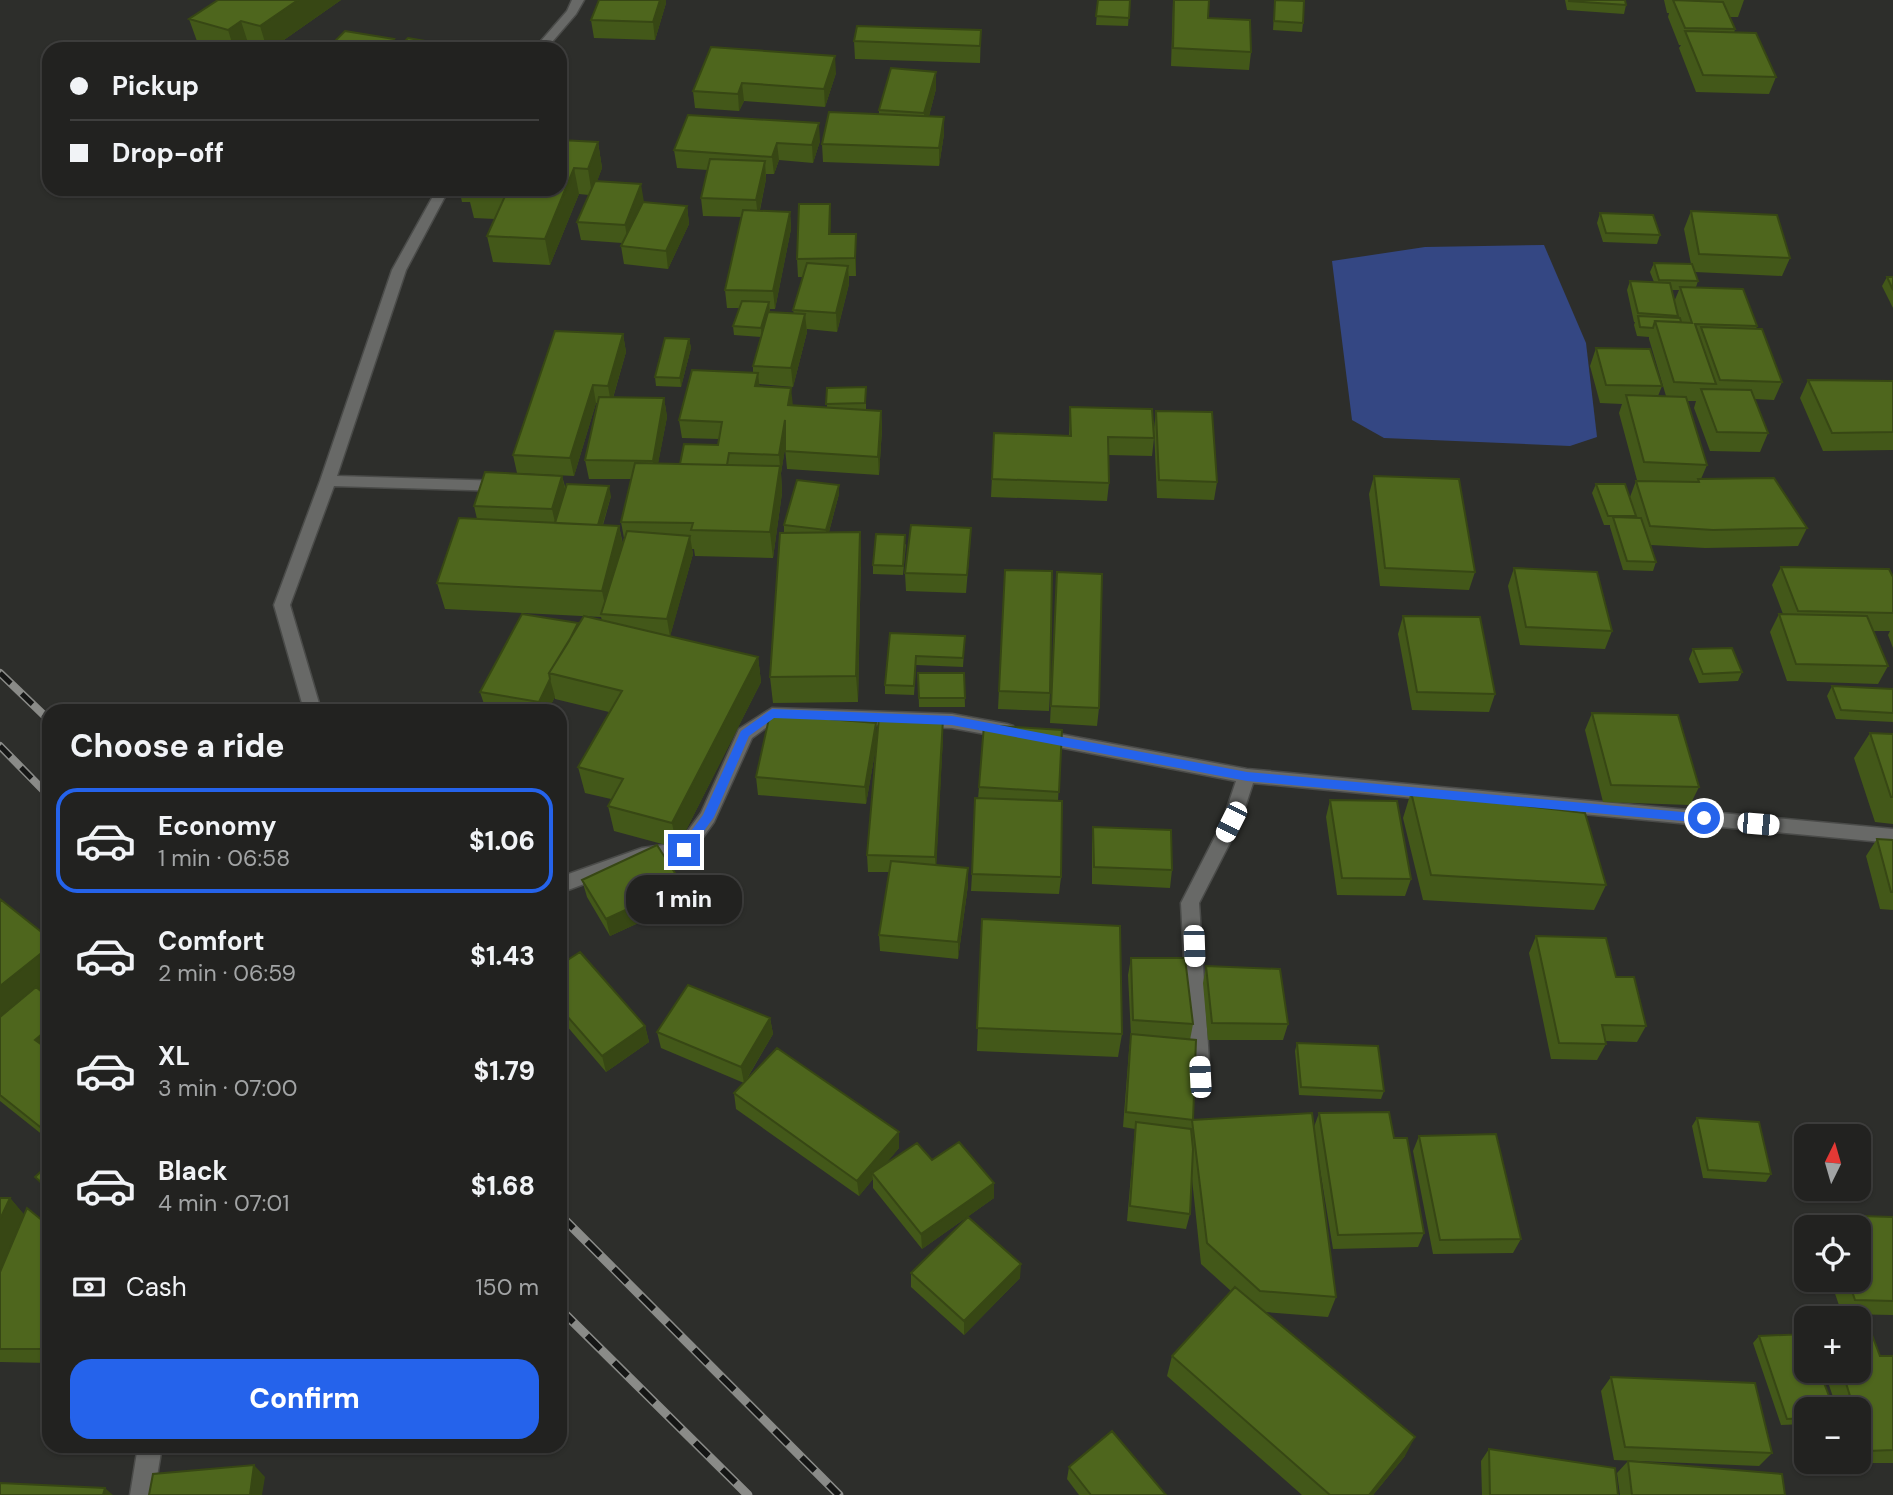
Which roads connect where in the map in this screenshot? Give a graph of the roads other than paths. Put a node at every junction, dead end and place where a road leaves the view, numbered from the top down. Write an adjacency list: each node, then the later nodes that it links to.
1 (578, 0): 2 (street)
2 (546, 42)
3 (439, 196): 4 (street)
4 (328, 481): 5 (street); 6 (street)
5 (520, 486)
6 (310, 704)
7 (1247, 776): 8 (street); 9 (street); 10 (street)
8 (1893, 836)
9 (567, 882)
10 (1200, 1077)
11 (149, 1453): 12 (street)
12 (142, 1495)

